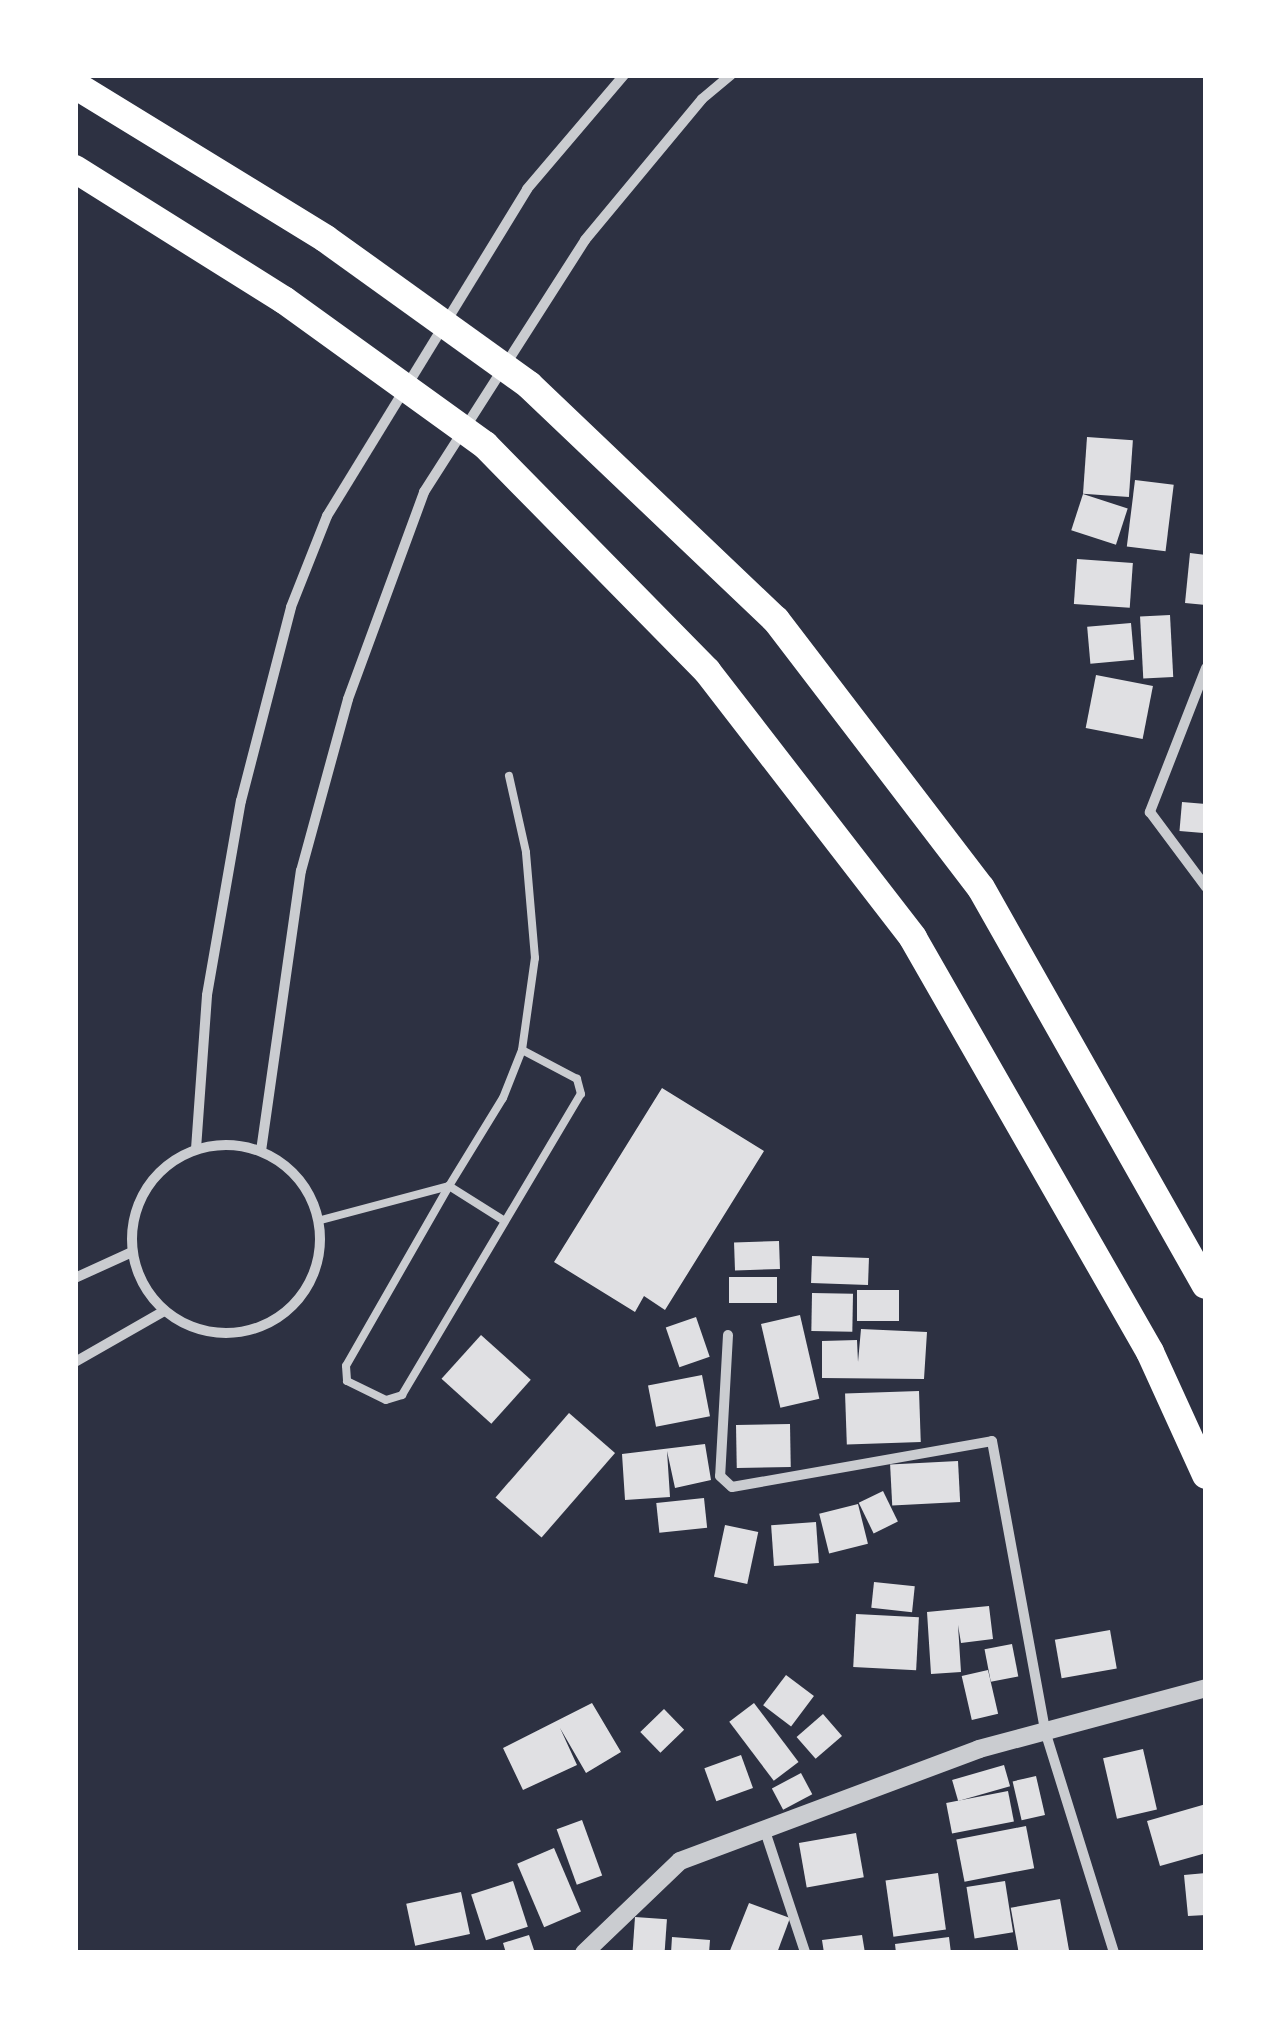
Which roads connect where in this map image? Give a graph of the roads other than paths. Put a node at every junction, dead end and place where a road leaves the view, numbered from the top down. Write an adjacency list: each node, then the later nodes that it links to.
1 (624, 75): 9 (street)
2 (732, 75): 10 (street)
3 (75, 85): 16 (highway)
4 (75, 169): 20 (highway)
5 (1206, 668): 7 (street)
6 (510, 776): 8 (lane)
7 (1206, 887)
8 (522, 1050): 11 (lane); 13 (lane)
9 (196, 1150): 10 (street); 14 (street)
10 (261, 1151): 12 (street)
11 (449, 1186): 12 (lane); 13 (lane); 13 (lane)
12 (321, 1220): 17 (street)
13 (502, 1220)
14 (132, 1252): 15 (street); 17 (street)
15 (75, 1278)
16 (1206, 1285)
17 (164, 1311): 19 (street)
18 (728, 1334): 22 (street)
19 (75, 1362)
20 (1206, 1475)
21 (1206, 1688): 22 (street)
22 (1044, 1731): 23 (street); 26 (street)
23 (764, 1828): 24 (street); 25 (street)
24 (805, 1952)
25 (584, 1953)
26 (1114, 1953)

